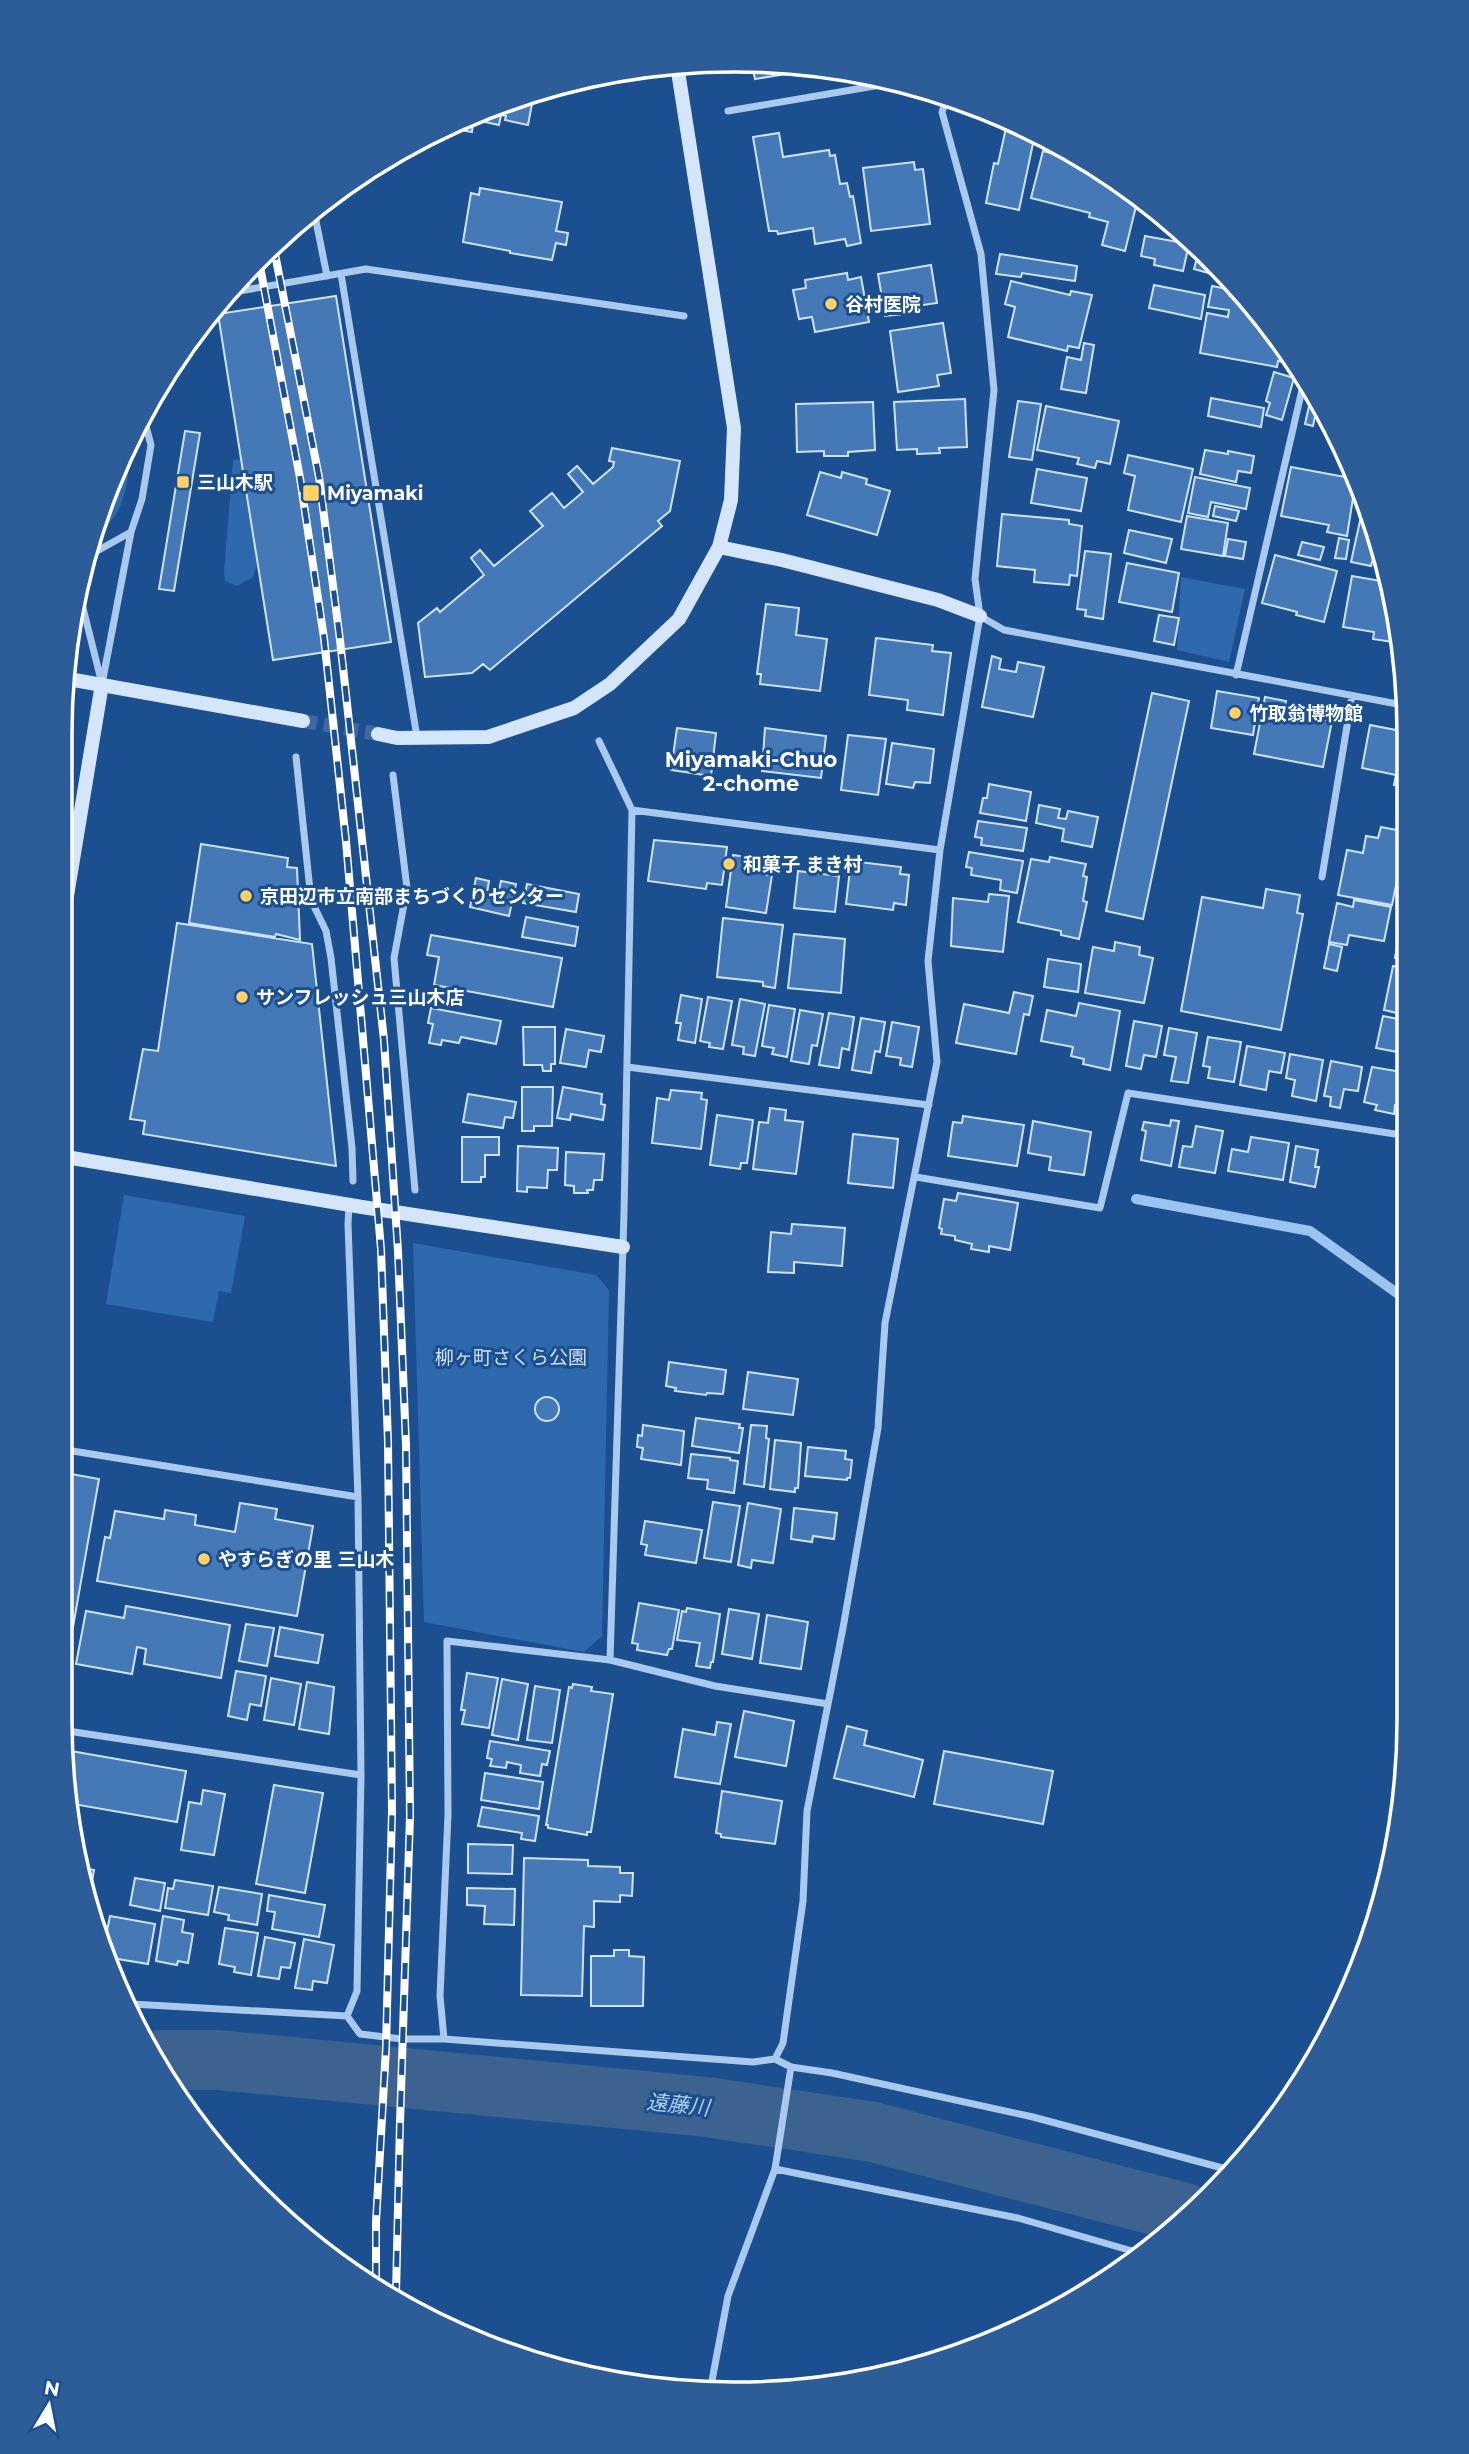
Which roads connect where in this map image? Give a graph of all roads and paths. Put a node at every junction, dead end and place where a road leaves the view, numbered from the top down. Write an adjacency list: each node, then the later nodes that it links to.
1 (678, 74): 13 (street)
2 (873, 86): 4 (street)
3 (944, 106): 16 (street)
4 (728, 111)
5 (316, 221): 7 (street)
6 (341, 274): 7 (street); 9 (street); 24 (street)
7 (327, 276): 8 (street)
8 (243, 290)
9 (684, 316)
10 (1302, 392): 17 (street)
11 (147, 429): 12 (street)
12 (131, 532): 14 (street); 19 (street)
13 (719, 547): 16 (street); 24 (street)
14 (98, 550)
15 (83, 609): 19 (street)
16 (980, 616): 17 (street); 29 (street)
17 (1236, 675): 20 (street)
18 (74, 680): 19 (street)
19 (102, 684): 22 (street); 30 (street)
20 (1352, 696): 21 (street); 31 (street)
21 (1396, 704)
22 (303, 721)
23 (378, 734): 24 (street)
24 (417, 737)
25 (599, 741): 28 (street)
26 (296, 757): 37 (street)
27 (393, 775): 38 (street)
28 (632, 810): 29 (street); 32 (street)
29 (940, 850): 33 (street)
30 (72, 865)
31 (1322, 877)
32 (627, 1068): 33 (street); 40 (street)
33 (929, 1105): 36 (street)
34 (1397, 1134): 36 (street)
35 (72, 1158): 39 (street)
36 (916, 1177): 44 (street)
37 (352, 1181)
38 (415, 1190)
39 (349, 1205): 40 (street); 42 (street)
40 (623, 1247): 43 (street)
41 (72, 1451): 42 (street)
42 (358, 1497): 46 (street)
43 (610, 1660): 44 (street); 49 (street)
44 (828, 1704): 50 (street)
45 (72, 1732): 46 (street)
46 (361, 1775): 48 (street)
47 (136, 2004): 48 (street)
48 (347, 2016): 49 (street)
49 (444, 2039): 50 (street)
50 (775, 2059): 51 (street)
51 (791, 2067): 52 (street); 53 (street)
52 (1222, 2168)
53 (775, 2169): 54 (street); 55 (street)
54 (1131, 2251)
55 (712, 2381)

